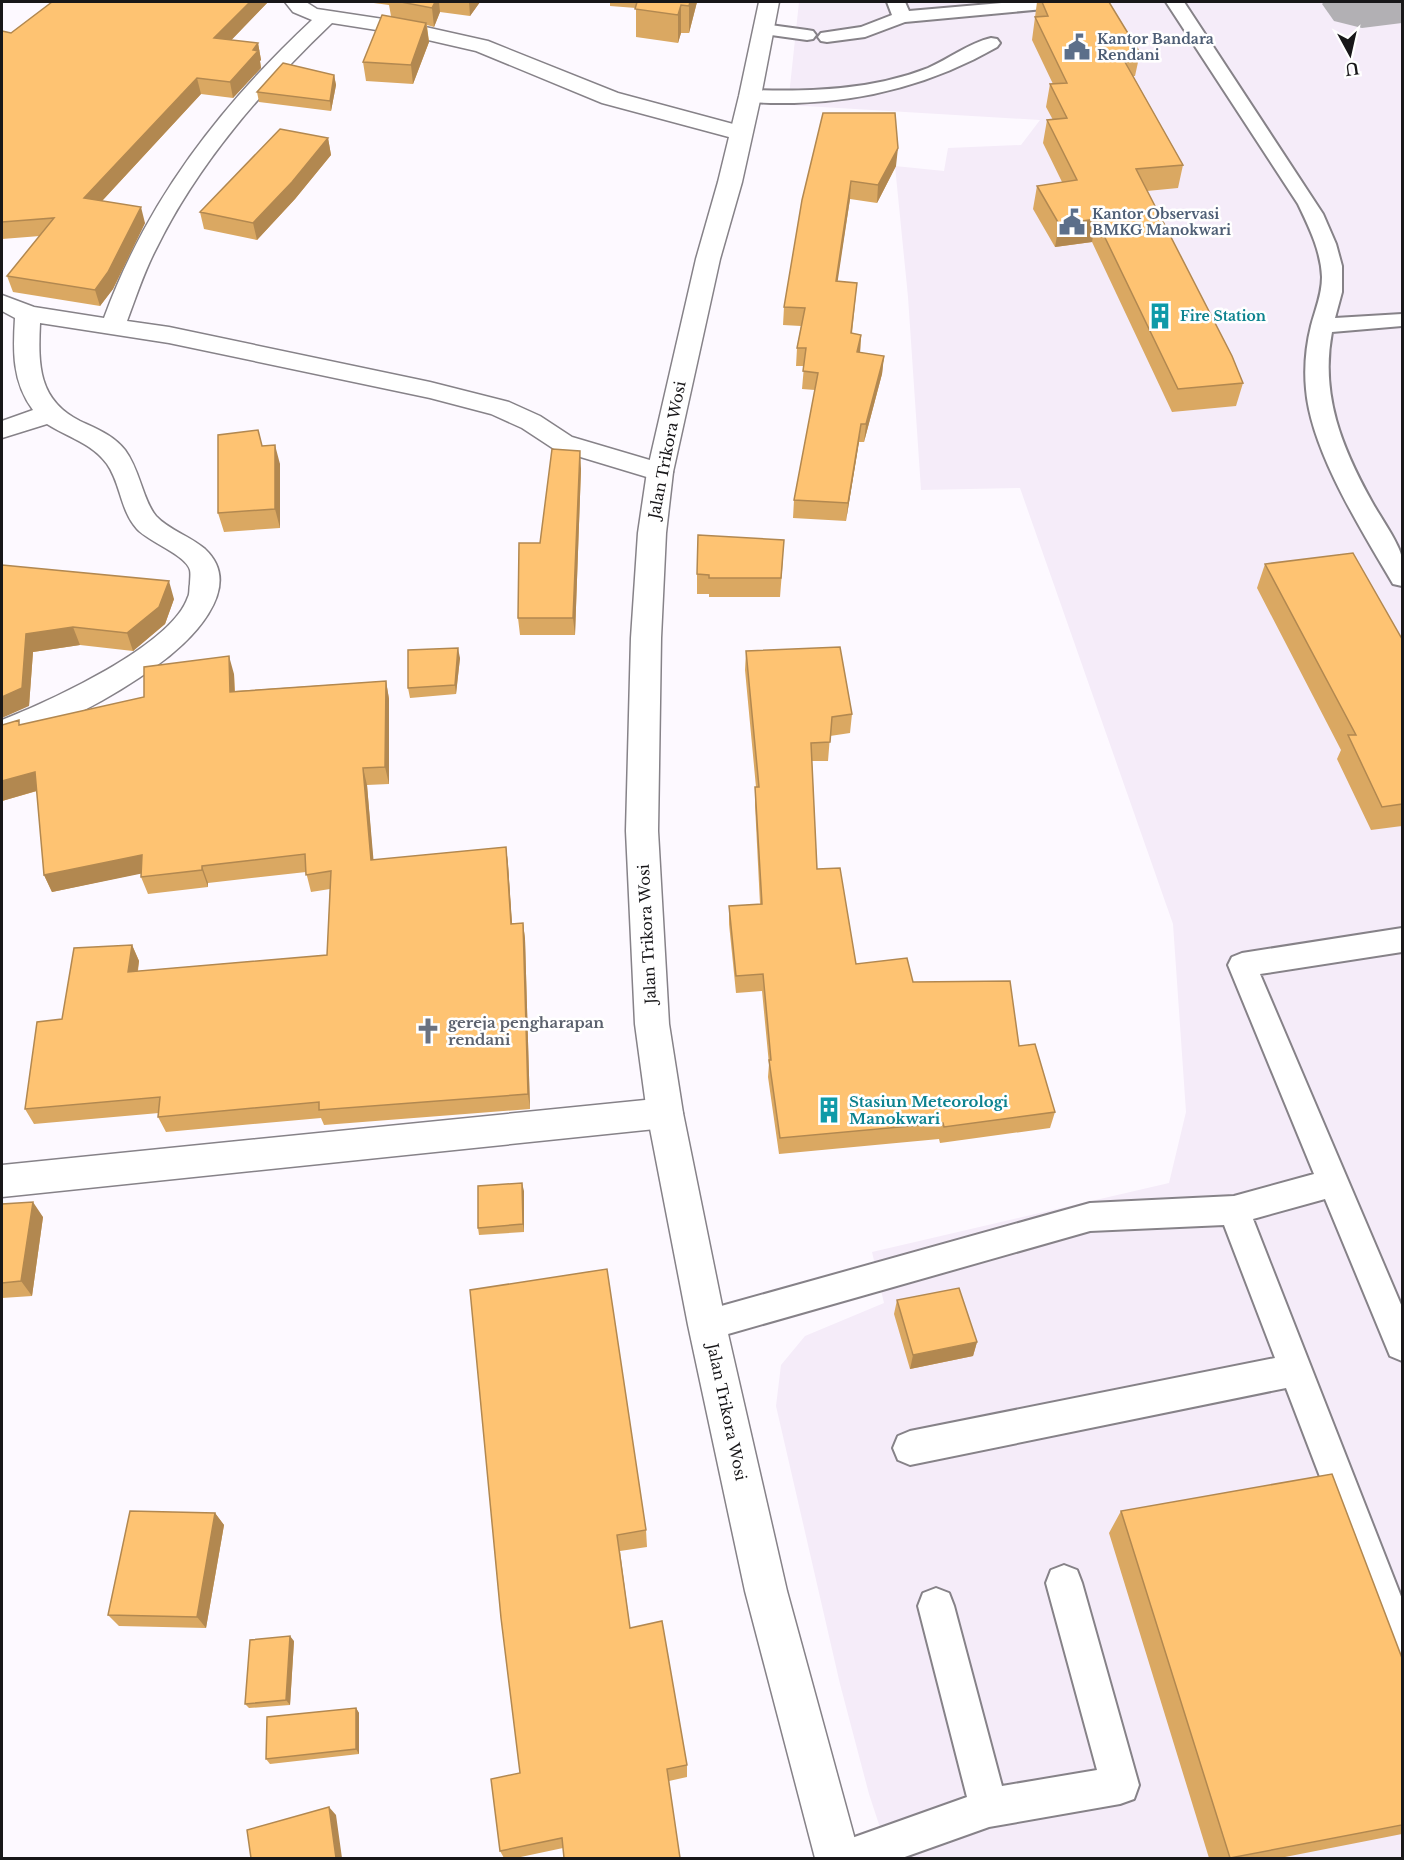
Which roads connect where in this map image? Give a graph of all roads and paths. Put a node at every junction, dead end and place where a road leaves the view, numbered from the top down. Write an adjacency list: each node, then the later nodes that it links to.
1 (295, 2): 6 (street)
2 (1043, 2): 4 (lane)
3 (1175, 2): 16 (lane)
4 (899, 9): 8 (lane)
5 (766, 16): 7 (lane); 10 (street, Jalan Trikora Wosi)
6 (327, 17): 11 (street); 15 (street)
7 (807, 35)
8 (827, 37)
9 (991, 44): 10 (lane)
10 (750, 96): 11 (street, Jalan Trikora Wosi)
11 (740, 133): 19 (street, Jalan Trikora Wosi)
12 (2, 302): 13 (street)
13 (28, 314): 15 (street); 17 (street)
14 (1402, 320): 16 (lane)
15 (113, 326): 19 (street)
16 (1322, 326): 20 (lane)
17 (49, 414): 18 (street); 21 (street)
18 (2, 430)
19 (660, 472): 23 (street, Jalan Trikora Wosi)
20 (1402, 578)
21 (2, 732)
22 (1402, 940): 25 (lane)
23 (665, 1113): 24 (street); 27 (street, Jalan Trikora Wosi)
24 (2, 1181)
25 (1334, 1183): 26 (lane); 28 (lane)
26 (1234, 1210): 27 (lane); 29 (lane)
27 (708, 1325): 35 (street, Jalan Trikora Wosi)
28 (1402, 1345)
29 (1295, 1370): 30 (lane); 33 (lane)
30 (910, 1448)
31 (1064, 1583): 34 (lane)
32 (936, 1606): 34 (lane)
33 (1402, 1644)
34 (989, 1808): 36 (lane)
35 (837, 1858)
36 (849, 1858)

